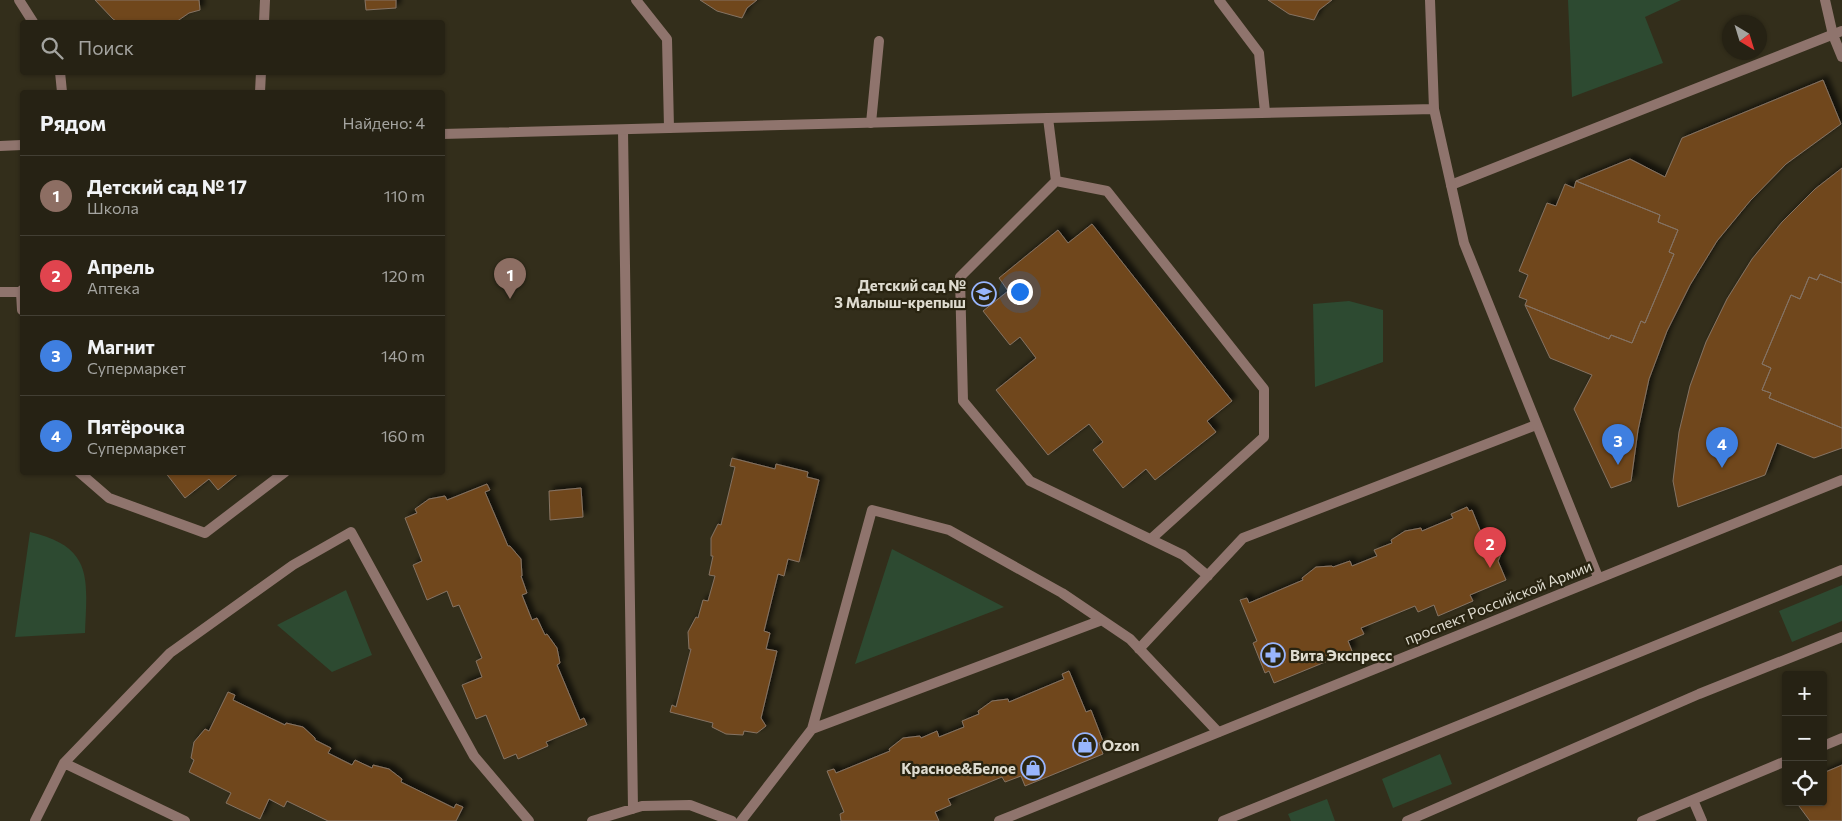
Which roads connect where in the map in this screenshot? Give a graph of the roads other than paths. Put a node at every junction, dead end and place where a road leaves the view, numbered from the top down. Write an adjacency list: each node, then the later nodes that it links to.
1 (19, 0): 7 (street)
2 (265, 0): 8 (street)
3 (636, 0): 20 (street)
4 (1218, 0): 17 (street)
5 (1430, 0): 16 (street)
6 (1825, 0): 9 (street)
7 (32, 20)
8 (264, 20)
9 (1837, 33): 11 (street); 26 (street)
10 (879, 41): 19 (street)
11 (1842, 57)
12 (60, 75): 14 (street)
13 (261, 75): 15 (street)
14 (62, 90)
15 (260, 90)
16 (1434, 109): 17 (street); 26 (street)
17 (1265, 112): 18 (street)
18 (1048, 118): 19 (street); 25 (street)
19 (871, 123): 20 (street)
20 (669, 128): 21 (street)
21 (623, 130): 22 (street); 47 (street)
22 (445, 134)
23 (20, 145): 24 (street)
24 (0, 146)
25 (1056, 181): 33 (street); 33 (street)
26 (1451, 185): 29 (street)
27 (20, 291): 28 (street)
28 (0, 292)
29 (1536, 425): 35 (street); 36 (street)
30 (82, 475): 31 (street)
31 (281, 475)
32 (1842, 480): 36 (street, проспект Российской Армии)
33 (1151, 539): 35 (street)
34 (1842, 570): 55 (street)
35 (1208, 576): 39 (street)
36 (1598, 577): 41 (street, проспект Российской Армии)
37 (1102, 620): 39 (street); 40 (street); 40 (street)
38 (1842, 637): 56 (street)
39 (1139, 649): 41 (street)
40 (812, 729): 53 (street)
41 (1218, 732): 54 (street, проспект Российской Армии)
42 (1842, 738): 43 (street)
43 (1827, 744)
44 (64, 763): 48 (street); 49 (street); 50 (street)
45 (1782, 763): 46 (street)
46 (1693, 800): 57 (street); 58 (street)
47 (633, 809): 51 (street); 52 (street)
48 (35, 821)
49 (185, 821)
50 (529, 821)
51 (592, 821)
52 (732, 821)
53 (741, 821)
54 (1000, 821)
55 (1223, 821)
56 (1407, 821)
57 (1642, 821)
58 (1702, 821)

